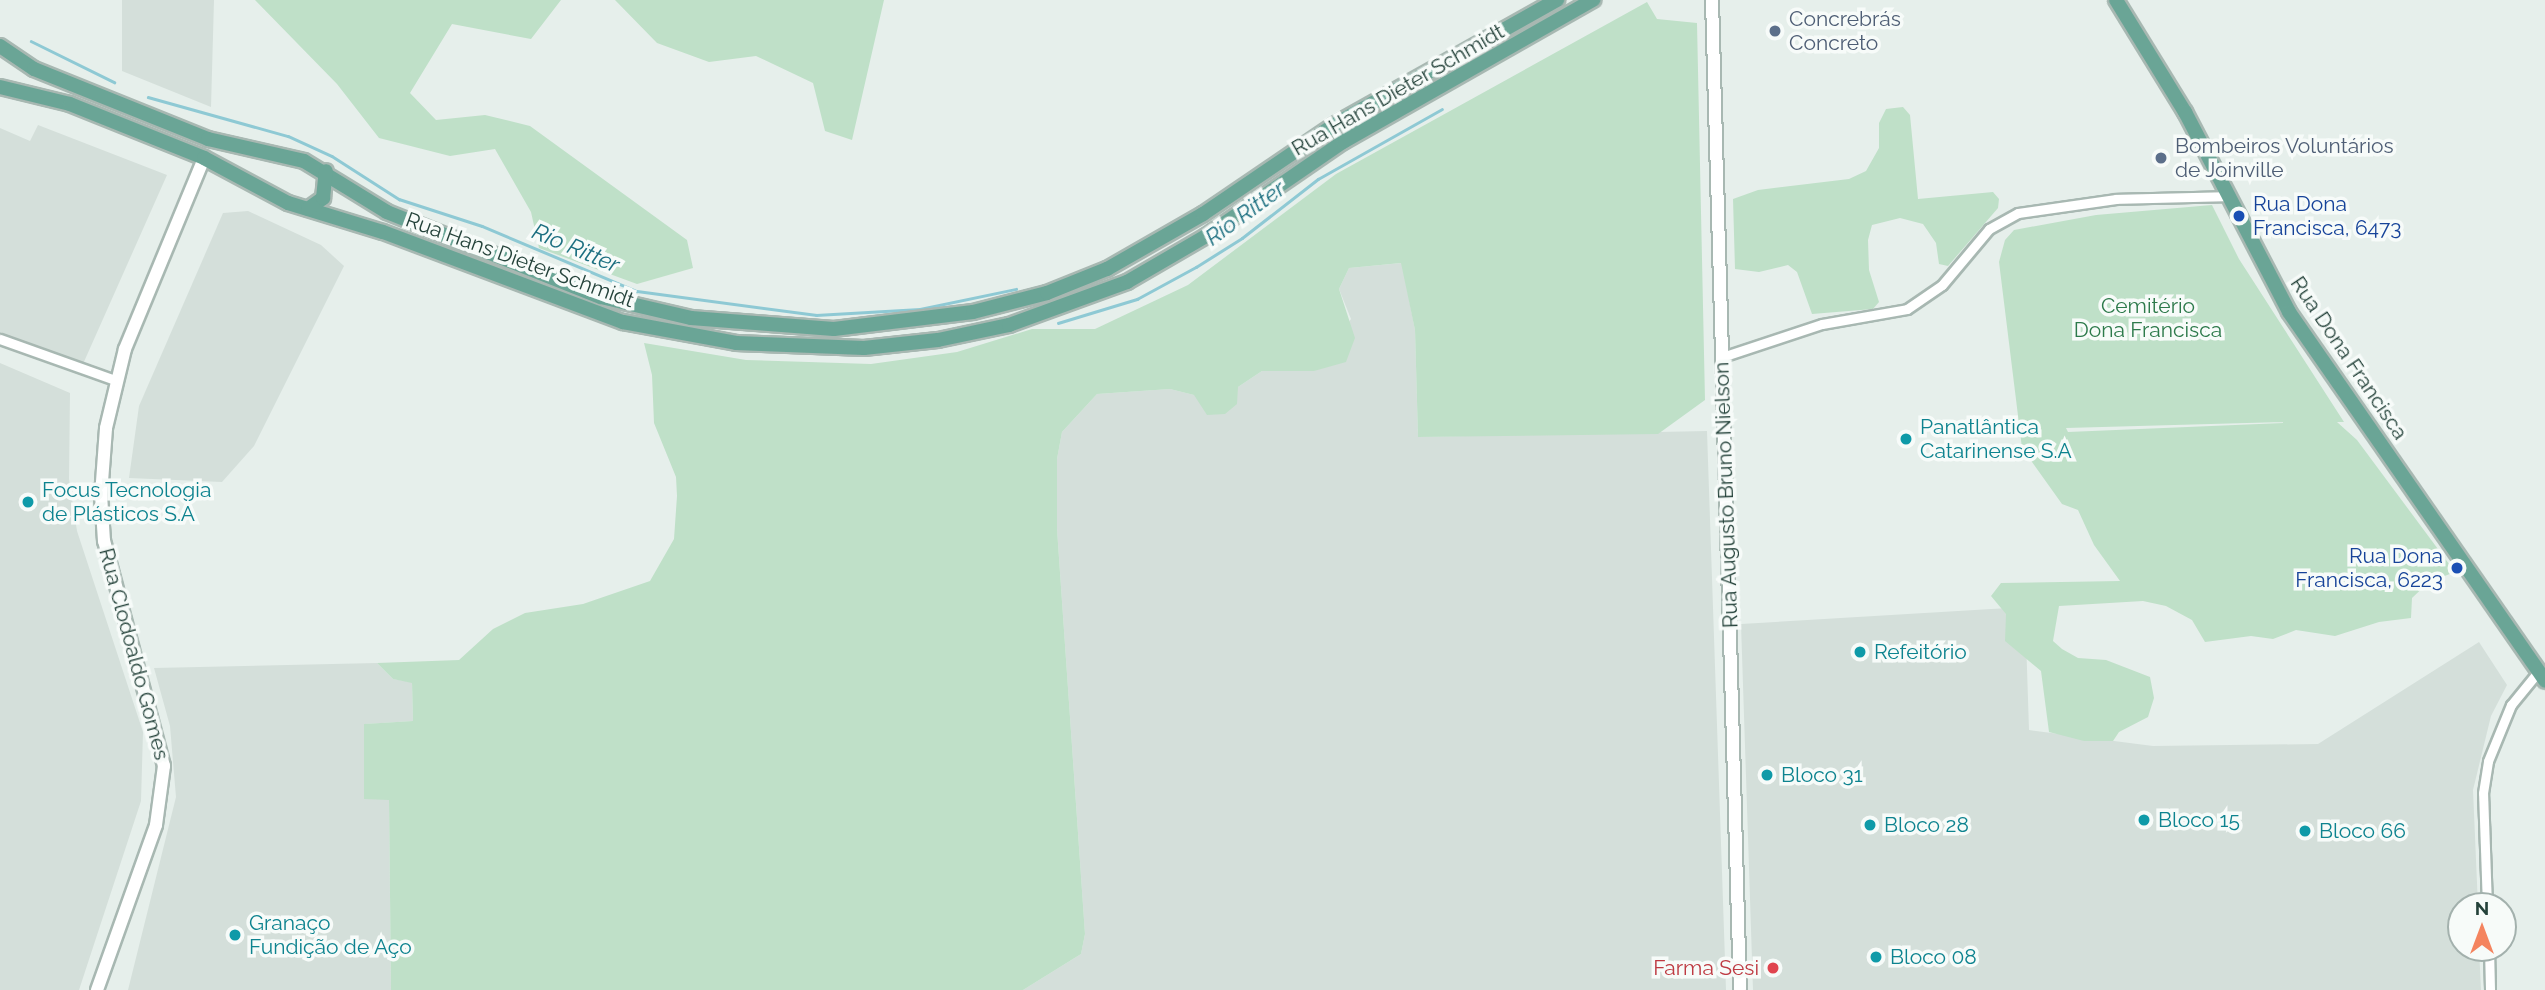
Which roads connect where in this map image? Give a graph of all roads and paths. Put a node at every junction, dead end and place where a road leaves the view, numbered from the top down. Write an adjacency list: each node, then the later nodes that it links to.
1 (1593, 0): 6 (main road, Rua Hans Dieter Schmidt)
2 (1605, 0): 6 (main road)
3 (1712, 0): 14 (main road, Rua Augusto Bruno Nielson)
4 (1554, 1): 10 (main road, Rua Hans Dieter Schmidt)
5 (2116, 3): 11 (main road, Rua Dona Francisca)
6 (1558, 22): 12 (main road, Rua Hans Dieter Schmidt)
7 (0, 47): 10 (main road, Rua Hans Dieter Schmidt)
8 (0, 87): 9 (main road, Rua Hans Dieter Schmidt)
9 (204, 158): 12 (main road, Rua Hans Dieter Schmidt); 15 (main road, Rua Clodoaldo Gomes)
10 (326, 171): 12 (main road)
11 (2229, 196): 14 (street); 16 (main road, Rua Dona Francisca)
12 (308, 209)
13 (0, 339): 15 (street)
14 (1722, 357): 20 (main road, Rua Augusto Bruno Nielson)
15 (115, 380): 19 (main road, Rua Clodoaldo Gomes)
16 (2542, 676): 17 (street)
17 (2487, 892)
18 (2489, 962): 21 (street)
19 (97, 990)
20 (1741, 990)
21 (2490, 990)

